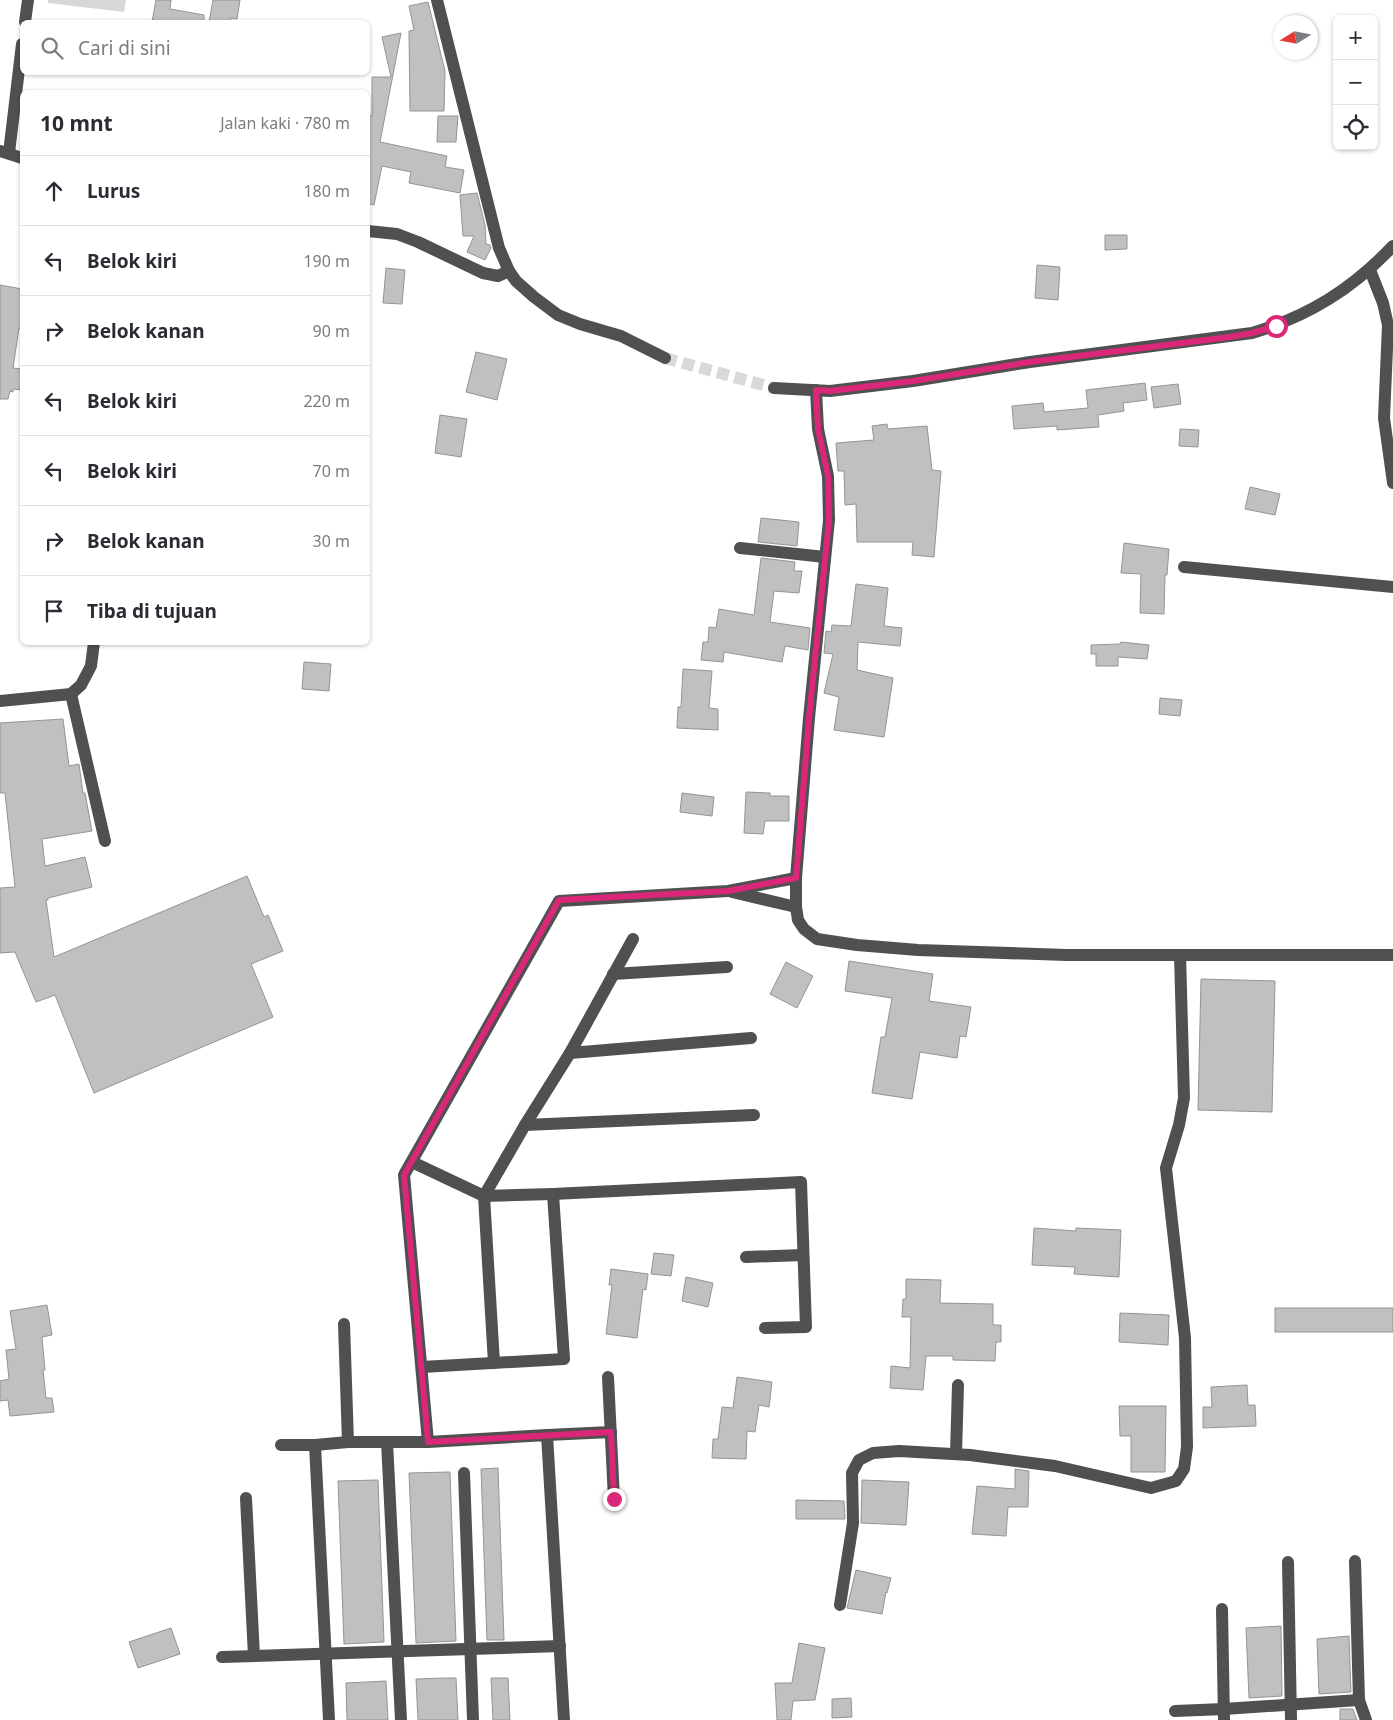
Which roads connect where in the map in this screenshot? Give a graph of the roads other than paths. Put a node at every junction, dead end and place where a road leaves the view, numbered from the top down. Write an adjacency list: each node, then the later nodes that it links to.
1 (28, 0): 3 (street)
2 (437, 0): 9 (street)
3 (25, 20)
4 (20, 56): 5 (street)
5 (4, 152): 6 (street)
6 (20, 157)
7 (370, 231): 9 (street)
8 (1393, 246): 10 (street)
9 (508, 270): 11 (street)
10 (1370, 270): 13 (street); 14 (street)
11 (665, 358)
12 (774, 388): 13 (street)
13 (816, 390): 16 (street)
14 (1393, 482)
15 (740, 548): 16 (street)
16 (825, 557): 23 (street)
17 (1184, 567): 18 (street)
18 (1393, 587)
19 (94, 645): 20 (street)
20 (71, 694): 21 (street); 22 (street)
21 (0, 701)
22 (105, 841)
23 (796, 878): 24 (street); 25 (street)
24 (728, 891): 25 (street); 35 (street)
25 (796, 907): 27 (street)
26 (632, 939): 30 (street)
27 (1180, 955): 28 (street); 53 (street)
28 (1393, 955)
29 (727, 967): 30 (street)
30 (613, 974): 32 (street)
31 (751, 1038): 32 (street)
32 (570, 1053): 34 (street)
33 (754, 1115): 34 (street)
34 (525, 1125): 37 (street)
35 (412, 1162): 37 (street); 43 (street)
36 (553, 1194): 37 (street); 38 (street); 42 (street)
37 (484, 1196): 42 (street)
38 (803, 1254): 39 (street); 41 (street)
39 (746, 1257)
40 (344, 1324): 48 (street)
41 (765, 1328)
42 (494, 1363): 43 (street)
43 (422, 1367): 50 (street)
44 (608, 1377): 46 (street)
45 (958, 1385): 53 (street)
46 (611, 1432): 47 (street); 56 (street)
47 (547, 1435): 50 (street); 61 (street)
48 (348, 1442): 49 (street); 52 (street)
49 (387, 1442): 50 (street); 63 (street)
50 (428, 1442)
51 (281, 1445): 52 (street)
52 (315, 1445): 64 (street)
53 (956, 1454): 59 (street)
54 (464, 1473): 62 (street)
55 (246, 1498): 65 (street)
56 (614, 1499)
57 (1355, 1561): 67 (street)
58 (1288, 1562): 68 (street)
59 (840, 1605)
60 (1222, 1609): 70 (street)
61 (560, 1646): 62 (street); 74 (street)
62 (470, 1649): 63 (street); 73 (street)
63 (398, 1652): 64 (street); 72 (street)
64 (325, 1655): 65 (street); 71 (street)
65 (254, 1656): 66 (street)
66 (222, 1657)
67 (1359, 1700): 68 (street); 76 (street)
68 (1290, 1704): 70 (street); 75 (street)
69 (1174, 1711): 70 (street)
70 (1224, 1715)
71 (329, 1720)
72 (401, 1720)
73 (473, 1720)
74 (564, 1720)
75 (1291, 1720)
76 (1366, 1720)

